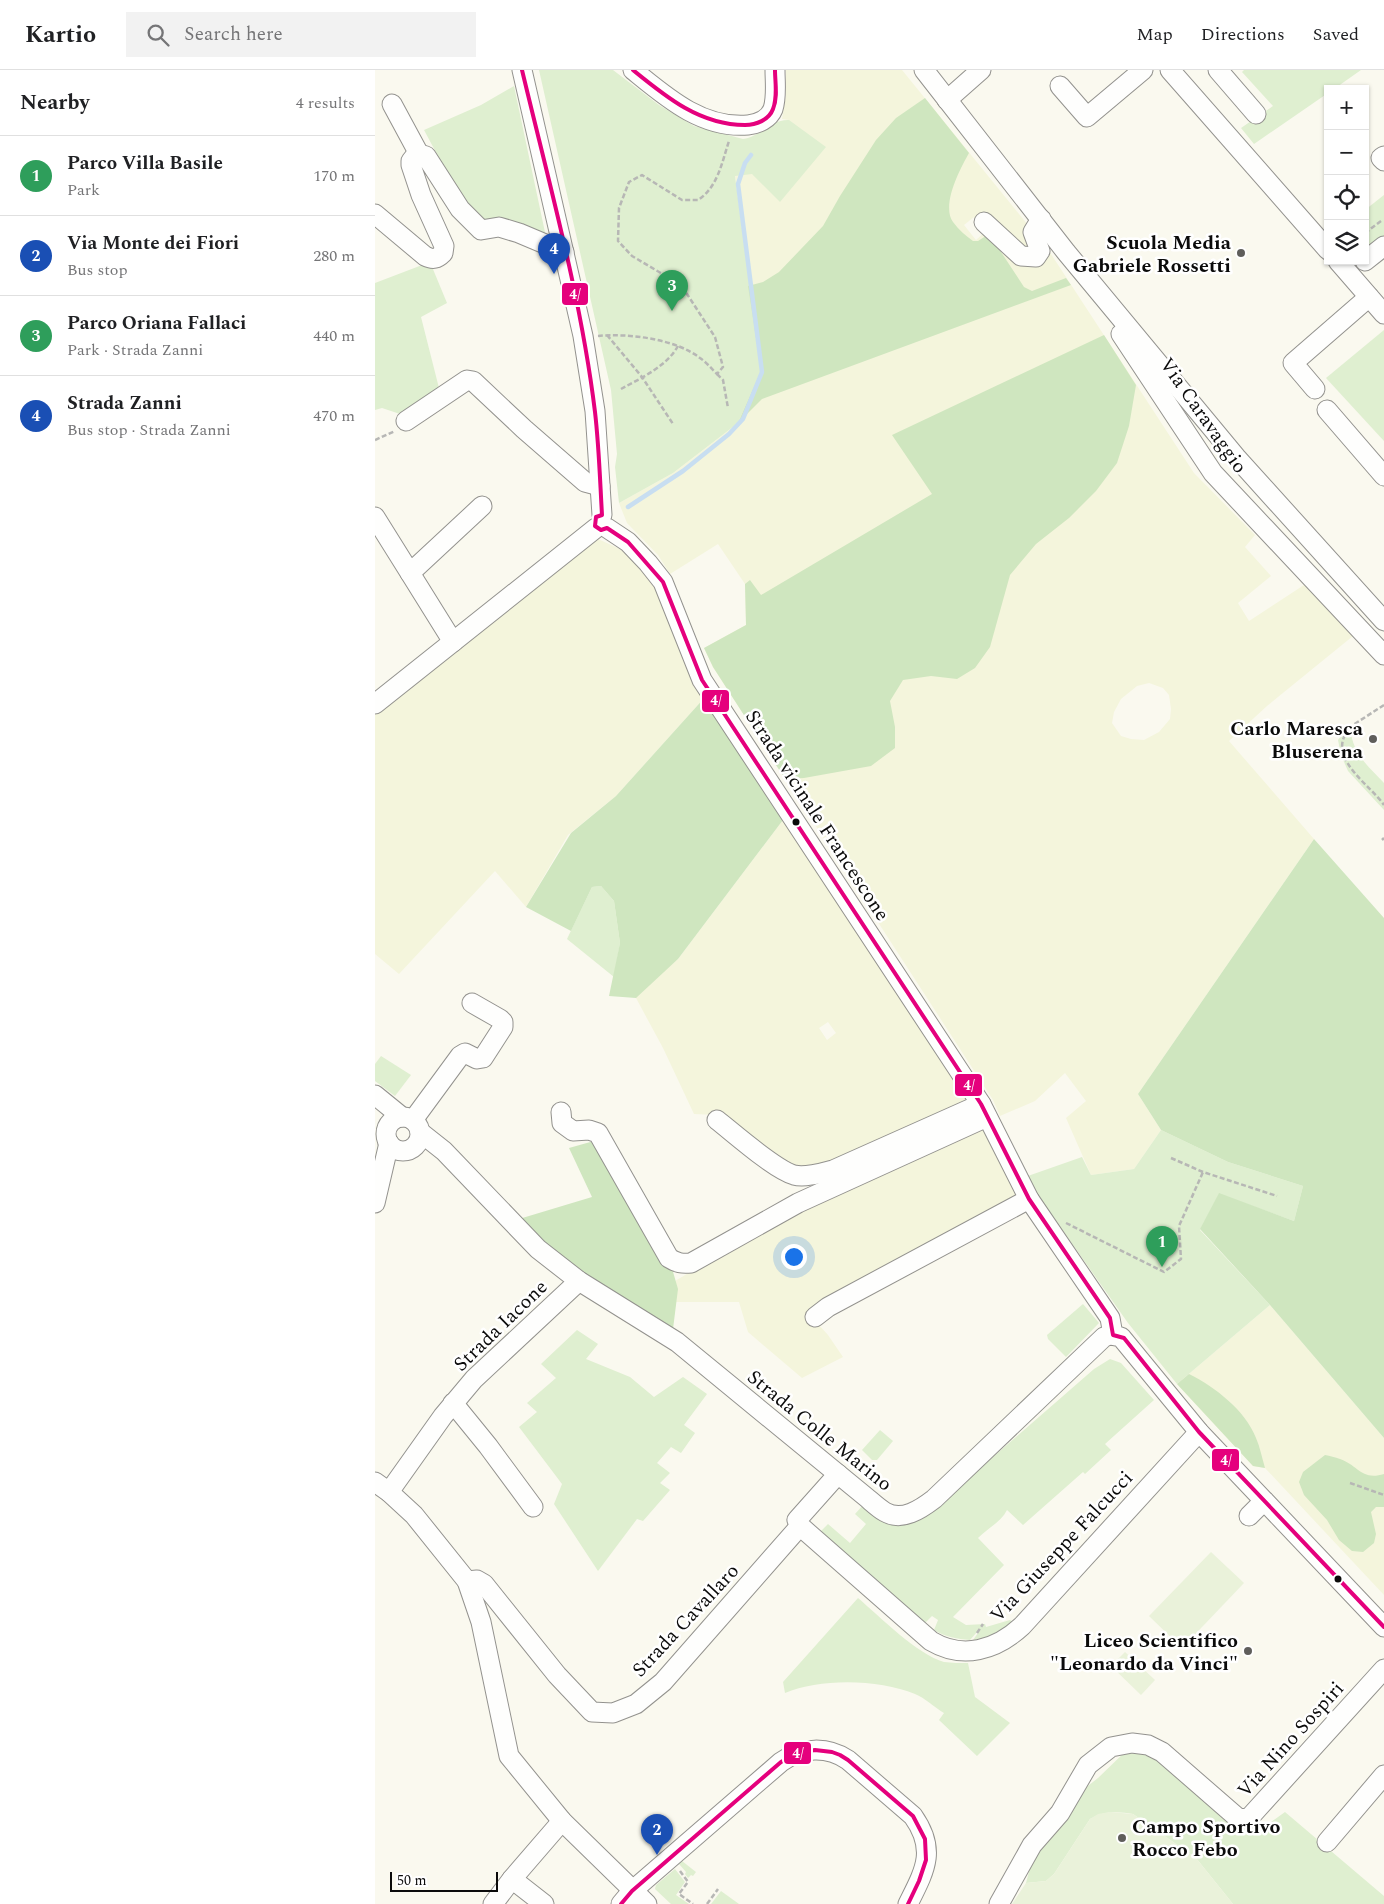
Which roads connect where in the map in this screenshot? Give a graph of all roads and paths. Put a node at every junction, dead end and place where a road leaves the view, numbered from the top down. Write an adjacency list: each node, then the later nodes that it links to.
1 (522, 70): 24 (street)
2 (633, 70): 3 (street)
3 (775, 70)
4 (924, 70): 10 (street, Via Caravaggio)
5 (981, 70): 10 (street)
6 (1143, 70): 9 (street)
7 (1170, 70): 22 (street)
8 (1218, 70): 12 (street)
9 (1060, 86)
10 (947, 100): 18 (street, Via Caravaggio)
11 (392, 104): 14 (street)
12 (1256, 114)
13 (730, 136): 33 (path)
14 (419, 154): 17 (street); 24 (street)
15 (1384, 156): 16 (street)
16 (1384, 161)
17 (375, 214)
18 (1041, 220): 20 (street); 25 (street, Via Caravaggio)
19 (1381, 221): 21 (path)
20 (984, 222)
21 (1369, 230)
22 (1324, 245)
23 (1383, 249): 26 (street)
24 (564, 252): 42 (street)
25 (1066, 252): 47 (street, Via Caravaggio); 49 (street, Via Caravaggio)
26 (1369, 258)
27 (1343, 268): 28 (street)
28 (1369, 297): 29 (street); 35 (street)
29 (1384, 314)
30 (607, 335): 31 (path); 32 (path); 34 (path)
31 (598, 336)
32 (678, 346): 33 (path); 34 (path)
33 (717, 374): 37 (path)
34 (642, 378): 36 (path); 40 (path)
35 (1315, 388)
36 (621, 389)
37 (728, 408)
38 (1327, 410): 41 (street)
39 (406, 421): 42 (street)
40 (673, 424)
41 (1384, 476)
42 (600, 486): 45 (street)
43 (483, 506): 46 (street)
44 (375, 517): 46 (street)
45 (602, 523): 48 (street); 55 (street, Strada vicinale Francescone)
46 (410, 573): 48 (street)
47 (1384, 621)
48 (453, 642): 50 (street)
49 (1384, 655)
50 (375, 704)
51 (1384, 705): 52 (path)
52 (1384, 805)
53 (472, 1003): 58 (street)
54 (377, 1097): 58 (street, Strada Colle Marino)
55 (984, 1110): 56 (street); 57 (street); 63 (street, Strada vicinale Francescone)
56 (561, 1112)
57 (717, 1120)
58 (406, 1123): 59 (street); 59 (street); 66 (street, Strada Colle Marino)
59 (389, 1143): 64 (street)
60 (1171, 1158): 61 (path)
61 (1203, 1172): 62 (path); 65 (path)
62 (1277, 1196)
63 (1029, 1200): 67 (street); 68 (street, Strada vicinale Francescone)
64 (375, 1203)
65 (1061, 1219)
66 (579, 1281): 69 (street, Strada Iacone); 71 (street, Strada Colle Marino)
67 (815, 1317)
68 (1113, 1335): 70 (street); 71 (street, Strada Colle Marino)
69 (453, 1404): 73 (street, Strada Iacone); 76 (street, Strada Iacone)
70 (1199, 1432): 75 (street); 78 (street, Via Giuseppe Falcucci)
71 (838, 1474): 78 (street, Strada Cavallaro)
72 (1350, 1483): 74 (path)
73 (382, 1487): 79 (street, Strada Cavallaro)
74 (1384, 1495)
75 (1264, 1501): 77 (street); 80 (street)
76 (533, 1507)
77 (1249, 1516)
78 (800, 1526): 79 (street, Strada Cavallaro)
79 (467, 1581): 83 (street, Strada Cavallaro)
80 (1384, 1626)
81 (1384, 1669): 95 (street, Via Nino Sospiri)
82 (1384, 1775): 84 (street)
83 (562, 1821): 86 (street); 88 (street, Strada Cavallaro)
84 (1327, 1842)
85 (671, 1857): 88 (street); 92 (path); 94 (street)
86 (512, 1879): 89 (street); 90 (street)
87 (719, 1889): 93 (path)
88 (626, 1897): 91 (street, Strada Cavallaro)
89 (493, 1904)
90 (544, 1904)
91 (647, 1904)
92 (693, 1904)
93 (707, 1904)
94 (908, 1904)
95 (999, 1904)

